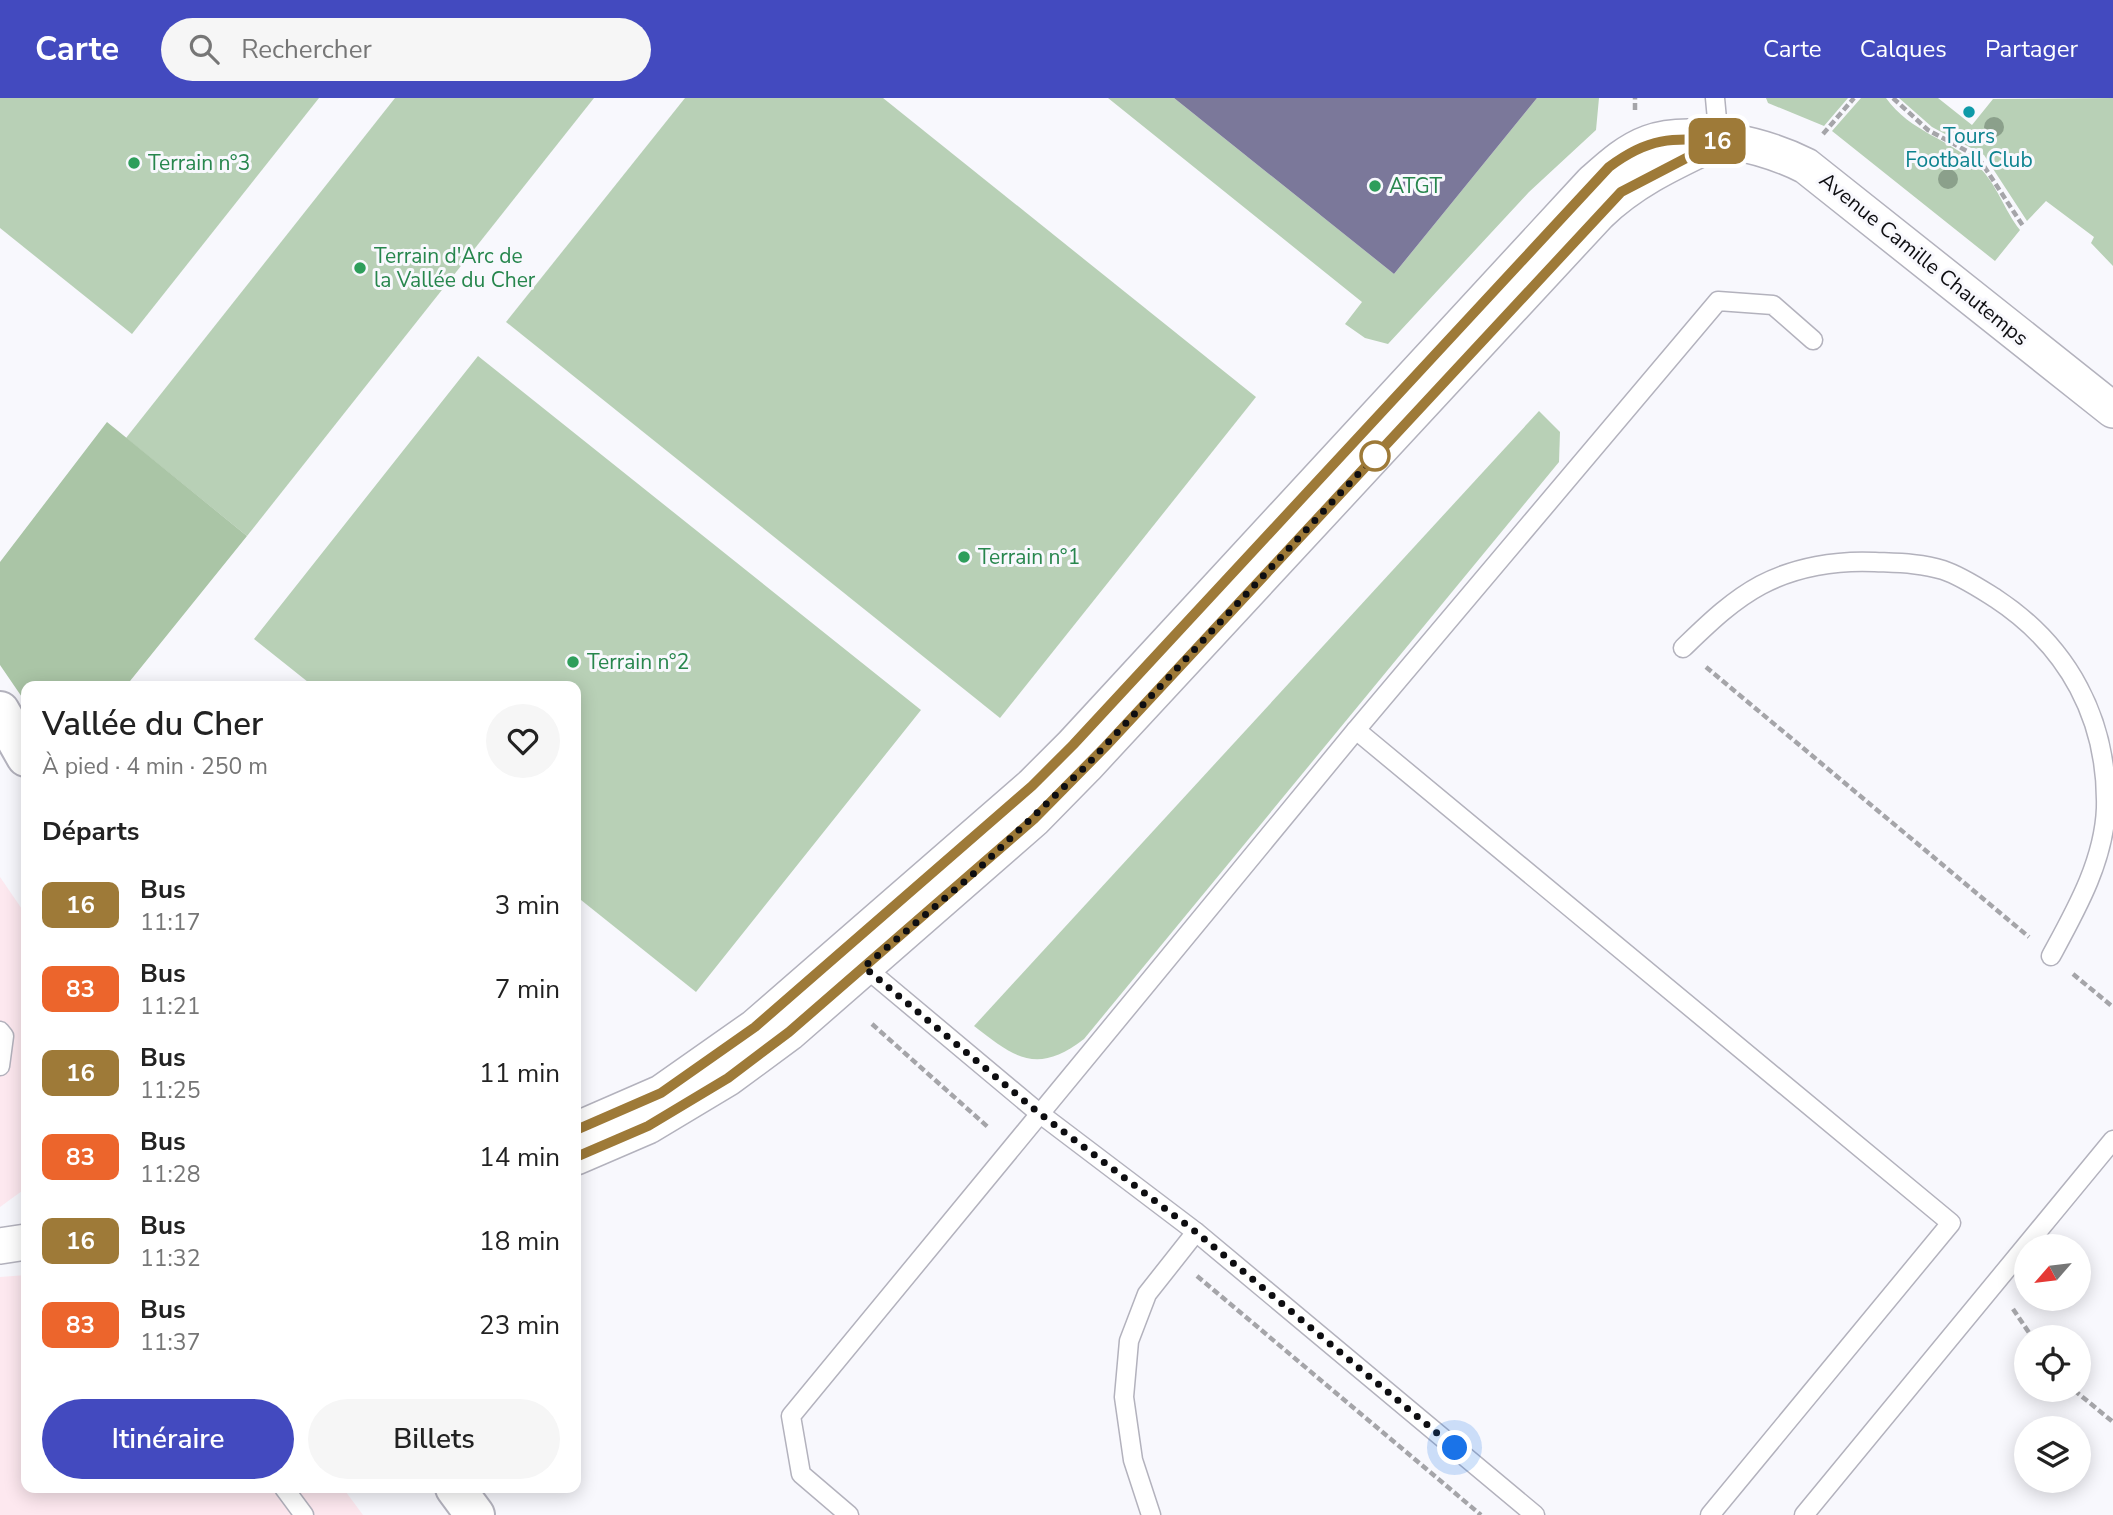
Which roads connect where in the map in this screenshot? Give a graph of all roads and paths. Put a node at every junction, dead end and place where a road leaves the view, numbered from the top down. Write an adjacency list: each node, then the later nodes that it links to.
1 (1715, 98): 5 (lane)
2 (1854, 98): 4 (path)
3 (1893, 98): 6 (path)
4 (1818, 140)
5 (1719, 141): 8 (street, Avenue Camille Chautemps); 15 (street)
6 (2023, 226)
7 (1812, 340): 11 (lane)
8 (2113, 410)
9 (1683, 648): 14 (path); 14 (lane)
10 (0, 710): 12 (main road); 13 (main road)
11 (1356, 730): 19 (lane); 37 (lane)
12 (21, 739)
13 (21, 748)
14 (2051, 956): 16 (path)
15 (855, 958): 19 (lane); 20 (street); 22 (street)
16 (2113, 1007)
17 (0, 1031): 18 (lane)
18 (0, 1066)
19 (1039, 1113): 23 (lane); 34 (lane)
20 (581, 1128)
21 (2113, 1140): 38 (lane)
22 (581, 1155)
23 (1196, 1232): 35 (lane); 36 (lane)
24 (21, 1243): 25 (street)
25 (0, 1245)
26 (2089, 1402): 27 (path)
27 (2113, 1422)
28 (288, 1493): 31 (lane)
29 (459, 1493): 32 (main road)
30 (471, 1493): 33 (main road)
31 (304, 1515)
32 (475, 1515)
33 (482, 1515)
34 (849, 1515)
35 (1151, 1515)
36 (1535, 1515)
37 (1710, 1515)
38 (1804, 1515)

